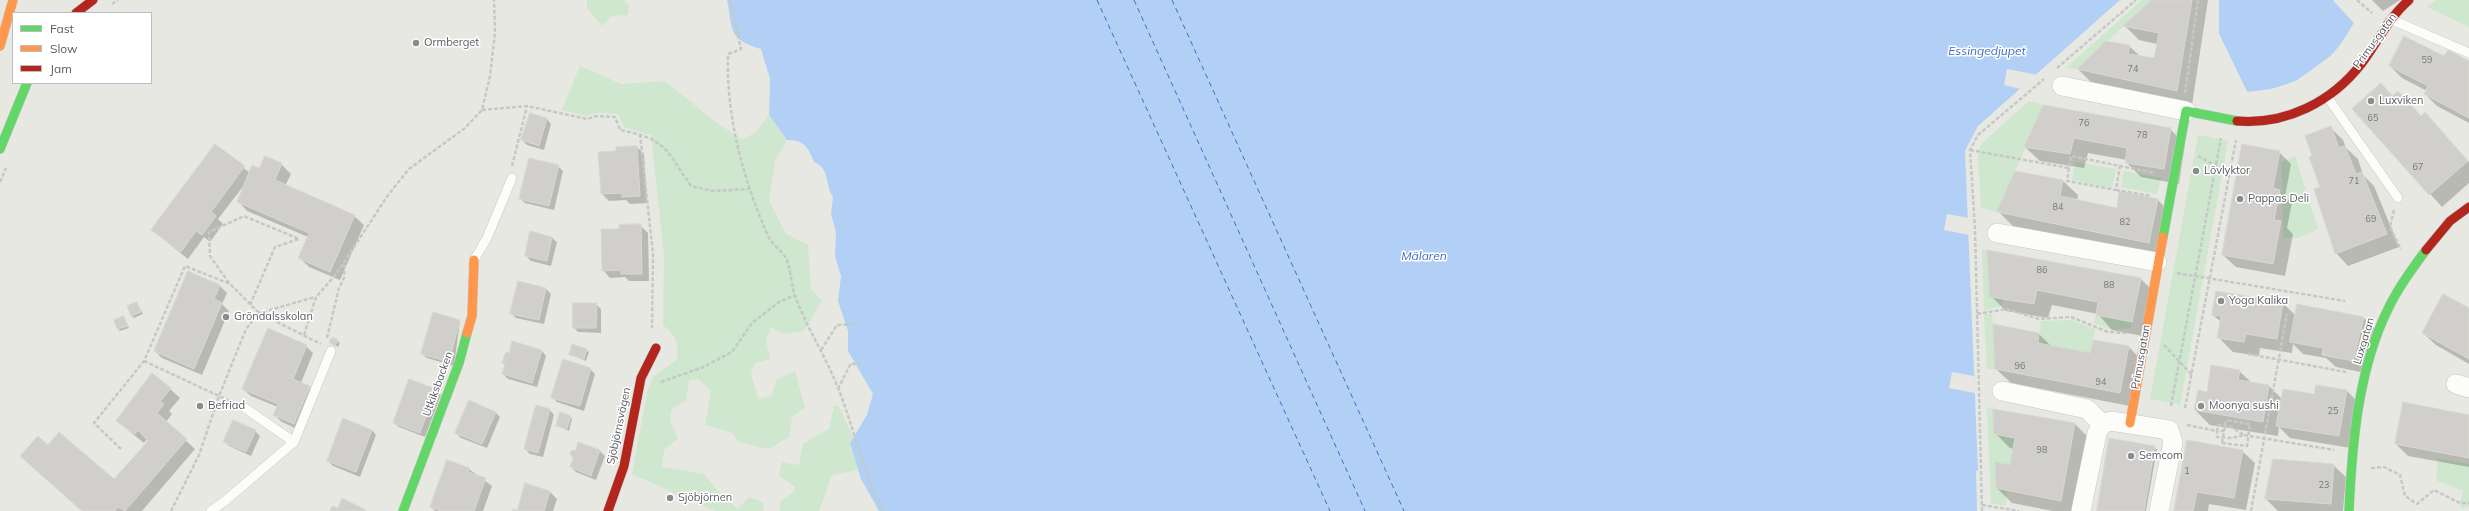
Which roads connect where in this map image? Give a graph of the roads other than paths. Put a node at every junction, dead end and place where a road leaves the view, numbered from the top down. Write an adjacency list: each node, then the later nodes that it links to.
1 (12, 0): 4 (main road); 7 (main road)
2 (93, 0): 5 (main road)
3 (2409, 0): 6 (main road, Primusgatan)
4 (0, 6)
5 (77, 12)
6 (2390, 18): 8 (lane); 11 (main road, Primusgatan)
7 (0, 46)
8 (2469, 52)
9 (27, 84): 13 (main road)
10 (2062, 86): 12 (street, Primusgatan)
11 (2328, 98): 12 (main road, Primusgatan); 15 (lane)
12 (2185, 105): 19 (main road, Primusgatan)
13 (0, 149)
14 (512, 178): 18 (lane)
15 (2398, 198)
16 (2469, 207): 32 (main road, Luxgatan)
17 (1997, 233): 19 (street)
18 (474, 260): 28 (main road, Utkiksbacken)
19 (2158, 262): 24 (main road, Primusgatan)
20 (328, 348): 26 (lane)
21 (656, 348): 29 (main road, Sjöbjörnsvägen)
22 (2002, 391): 25 (street)
23 (245, 408): 26 (lane)
24 (2130, 423): 25 (street); 31 (street)
25 (2102, 424): 30 (street)
26 (294, 442): 27 (lane)
27 (211, 511)
28 (403, 511)
29 (608, 511)
30 (2081, 511)
31 (2159, 511)
32 (2348, 511)

